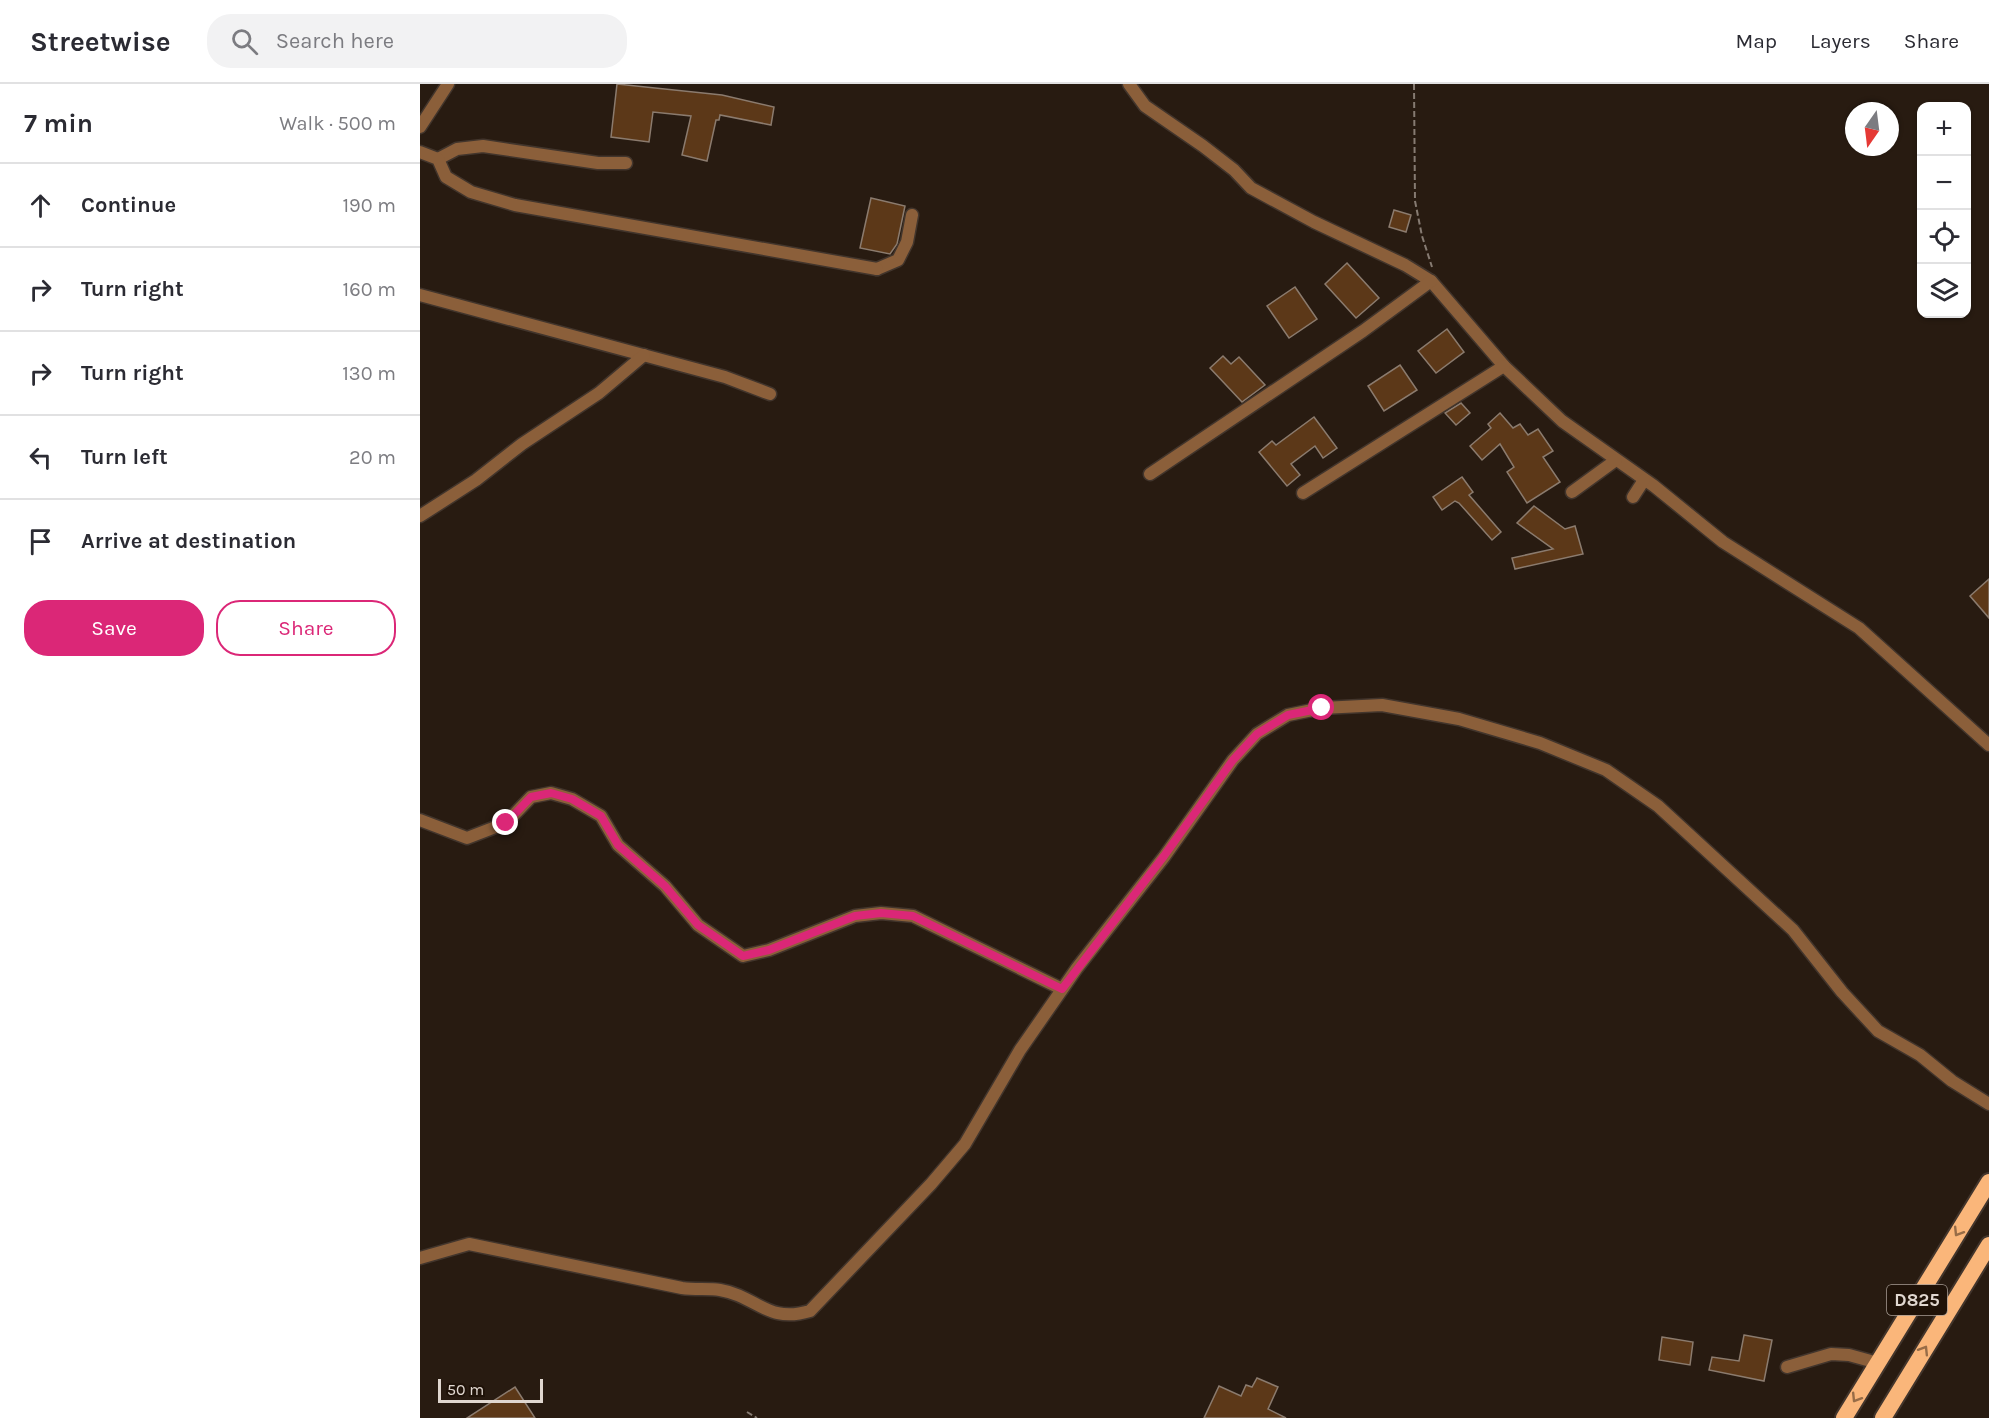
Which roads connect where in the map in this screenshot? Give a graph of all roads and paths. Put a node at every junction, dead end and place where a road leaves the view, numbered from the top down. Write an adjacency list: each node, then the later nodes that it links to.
1 (448, 84): 4 (street)
2 (1129, 84): 9 (street)
3 (1414, 84): 9 (path)
4 (420, 127)
5 (420, 152): 6 (street)
6 (438, 159): 7 (street); 8 (street)
7 (626, 163)
8 (912, 215)
9 (1431, 281): 12 (street); 15 (street)
10 (420, 295): 11 (street)
11 (644, 355): 13 (street); 20 (street)
12 (1504, 366): 14 (street); 18 (street)
13 (770, 394)
14 (1616, 460): 16 (street); 17 (street)
15 (1150, 474)
16 (1644, 480): 19 (street); 21 (street)
17 (1572, 492)
18 (1303, 493)
19 (1633, 497)
20 (420, 516)
21 (1989, 745)
22 (420, 820): 23 (street)
23 (1062, 989): 24 (street); 27 (street)
24 (1989, 1104)
25 (1989, 1182): 28 (highway, D825, one-way to 28)
26 (1989, 1245): 33 (highway, D825, one-way to 26)
27 (420, 1258)
28 (1878, 1363): 29 (street); 32 (highway, D825, one-way to 32)
29 (1787, 1367)
30 (747, 1412): 31 (path)
31 (757, 1418)
32 (1844, 1418)
33 (1883, 1418)

